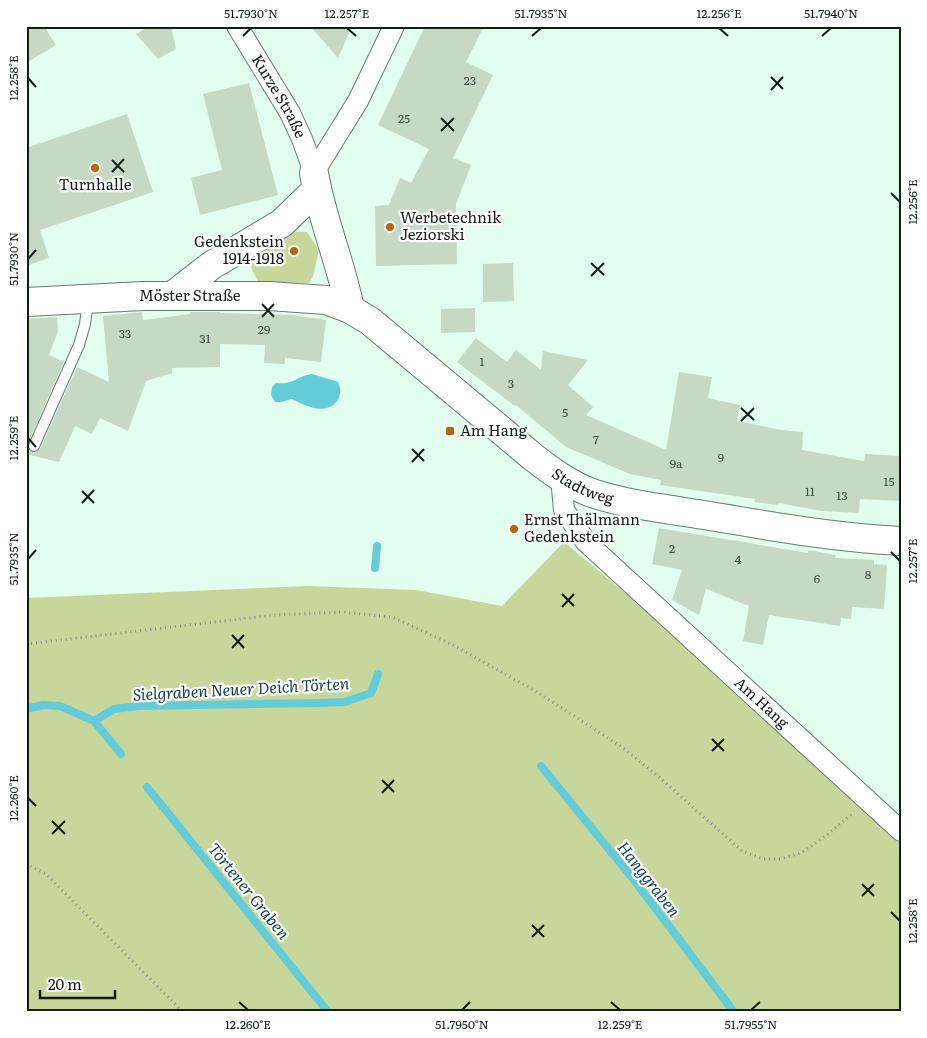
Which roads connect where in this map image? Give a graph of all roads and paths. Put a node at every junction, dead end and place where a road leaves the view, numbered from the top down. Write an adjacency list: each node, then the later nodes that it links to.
1 (237, 26): 3 (street, Kurze Straße)
2 (394, 26): 3 (street)
3 (315, 181): 4 (street); 7 (street)
4 (172, 296): 5 (street, Möster Straße); 7 (street, Möster Straße)
5 (88, 300): 6 (street, Möster Straße); 8 (lane)
6 (26, 302)
7 (350, 310): 9 (street, Stadtweg)
8 (34, 446)
9 (561, 478): 10 (street, Stadtweg); 12 (street, Am Hang)
10 (901, 541)
11 (26, 644): 12 (path)
12 (868, 800): 13 (street, Am Hang)
13 (901, 831)
14 (26, 864): 15 (path)
15 (183, 1012)

